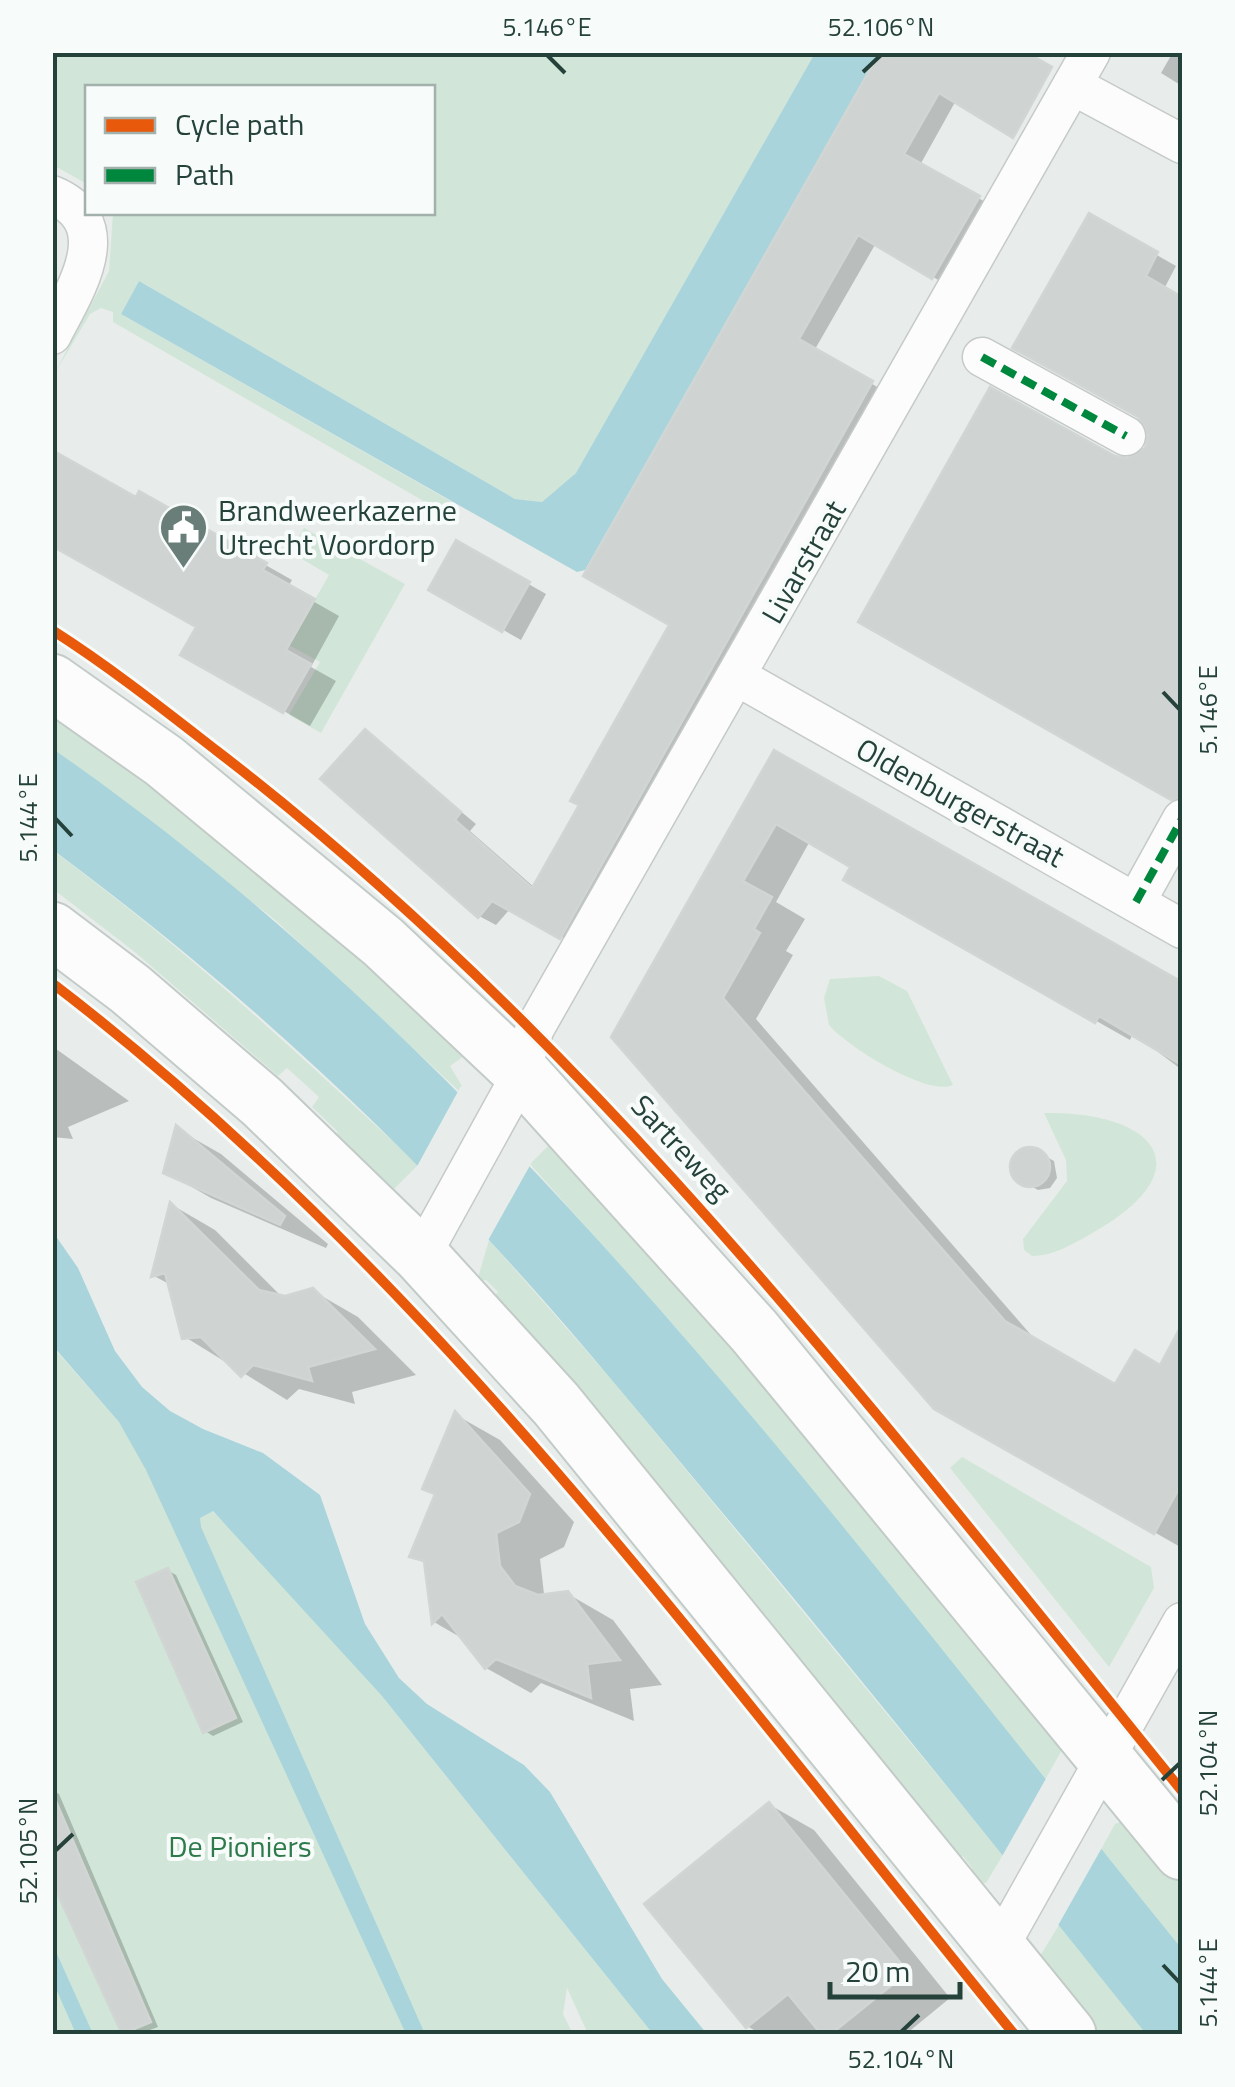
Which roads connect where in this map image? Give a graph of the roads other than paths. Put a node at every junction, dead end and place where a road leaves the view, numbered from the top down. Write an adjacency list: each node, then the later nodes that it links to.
1 (1081, 68): 2 (street); 7 (street, Livarstraat)
2 (1182, 144)
3 (52, 195): 4 (street)
4 (52, 335)
5 (982, 357): 6 (street)
6 (1126, 436)
7 (738, 678): 10 (street, Oldenburgerstraat); 13 (street, Livarstraat)
8 (62, 689): 13 (street)
9 (1182, 819): 10 (street)
10 (1136, 902): 11 (street, Oldenburgerstraat)
11 (1182, 928)
12 (52, 930): 14 (street)
13 (512, 1090): 14 (street); 16 (street)
14 (427, 1246): 18 (street)
15 (1182, 1622): 16 (street)
16 (1097, 1777): 17 (street); 18 (street)
17 (1182, 1852)
18 (1007, 1933): 19 (street)
19 (1068, 2034)

